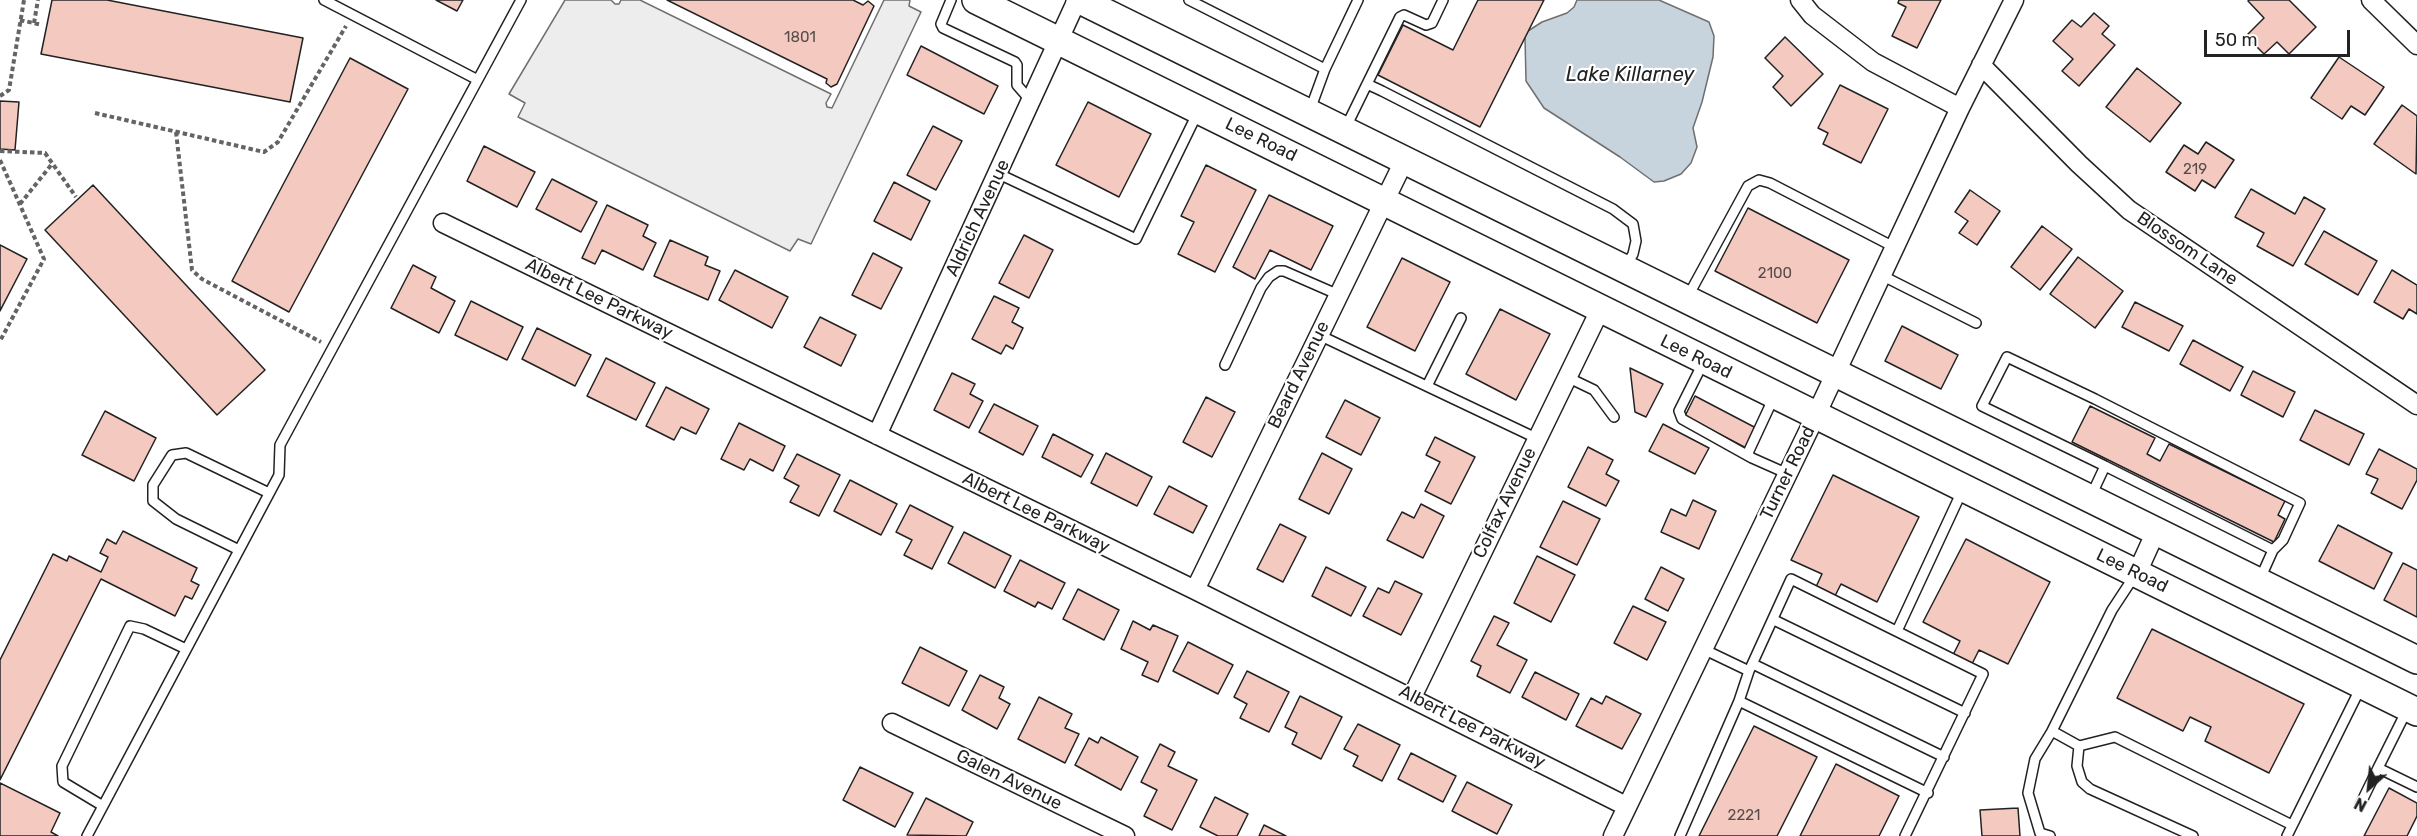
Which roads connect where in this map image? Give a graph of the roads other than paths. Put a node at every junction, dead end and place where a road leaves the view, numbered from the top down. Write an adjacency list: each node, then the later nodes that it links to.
1 (324, 0): 16 (lane)
2 (521, 0): 16 (lane)
3 (951, 0): 18 (lane)
4 (976, 0): 12 (main road, Lee Road)
5 (1079, 0): 12 (street, Aldrich Avenue); 21 (main road)
6 (1189, 0): 15 (lane)
7 (1358, 0): 15 (lane)
8 (1443, 0): 17 (lane)
9 (1800, 0): 19 (street)
10 (2014, 0): 14 (street, Turner Road)
11 (2370, 0): 13 (street)
12 (1059, 40): 18 (street, Aldrich Avenue); 20 (main road, Lee Road)
13 (2417, 45)
14 (1981, 65): 19 (street, Turner Road); 42 (street, Blossom Lane)
15 (1325, 69): 21 (lane)
16 (476, 79): 51 (lane)
17 (1367, 84): 22 (lane); 28 (lane)
18 (1031, 101): 24 (street, Aldrich Avenue)
19 (1960, 108): 27 (street, Turner Road)
20 (1200, 110): 24 (lane); 25 (main road, Lee Road)
21 (1309, 114): 22 (main road)
22 (1344, 131): 23 (main road)
23 (1404, 161): 25 (street, Beard Avenue); 28 (main road)
24 (999, 174): 45 (street, Aldrich Avenue)
25 (1385, 202): 30 (street, Beard Avenue); 32 (main road, Lee Road)
26 (444, 223): 45 (street, Albert Lee Parkway)
27 (1894, 247): 29 (street, Turner Road); 31 (lane)
28 (1624, 270): 31 (main road)
29 (1881, 275): 34 (lane); 38 (street, Turner Road)
30 (1339, 295): 35 (street, Beard Avenue); 37 (lane)
31 (1686, 300): 38 (main road)
32 (1600, 310): 36 (main road, Lee Road); 39 (street, Colfax Avenue)
33 (1461, 318): 40 (lane)
34 (1976, 323)
35 (1319, 335): 40 (lane); 58 (street, Beard Avenue)
36 (1705, 361): 41 (main road, Lee Road); 47 (lane)
37 (1225, 365)
38 (1835, 374): 43 (street, Turner Road); 52 (main road)
39 (1567, 377): 44 (lane); 46 (street, Colfax Avenue)
40 (1427, 386): 46 (lane)
41 (1775, 395): 43 (main road, Lee Road); 47 (lane)
42 (2417, 405)
43 (1816, 415): 49 (street, Turner Road); 50 (main road, Lee Road)
44 (1614, 417)
45 (877, 435): 58 (street, Albert Lee Parkway)
46 (1536, 438): 66 (street, Colfax Avenue)
47 (1747, 455): 49 (lane)
48 (2105, 466): 52 (lane); 55 (lane); 55 (lane)
49 (1788, 474): 62 (street, Turner Road)
50 (1964, 488): 56 (main road, Lee Road); 60 (lane)
51 (269, 493): 54 (lane); 54 (lane)
52 (2090, 498): 53 (main road)
53 (2156, 531): 56 (street); 57 (main road)
54 (239, 550): 61 (lane)
55 (2273, 550): 57 (lane)
56 (2137, 573): 65 (main road, Lee Road); 71 (lane)
57 (2259, 581): 63 (main road)
58 (1195, 590): 66 (street, Albert Lee Parkway)
59 (1774, 620): 60 (lane); 64 (lane); 69 (lane)
60 (1897, 631): 69 (lane)
61 (186, 649): 78 (lane); 78 (lane)
62 (1703, 649): 64 (lane); 79 (street, Turner Road)
63 (2417, 660)
64 (1751, 667): 67 (lane); 73 (lane)
65 (2362, 685): 68 (main road, Lee Road); 80 (lane)
66 (1412, 697): 79 (street, Albert Lee Parkway)
67 (1738, 701): 76 (lane); 85 (lane)
68 (2413, 710): 74 (lane)
69 (1965, 713): 73 (lane)
70 (892, 723): 83 (street, Galen Avenue)
71 (2052, 731): 72 (lane); 81 (lane)
72 (2079, 746): 80 (lane); 88 (lane)
73 (1944, 758): 76 (lane)
74 (2378, 768): 75 (lane); 77 (lane)
75 (2417, 787)
76 (1928, 793): 86 (lane)
77 (2360, 804)
78 (103, 806): 82 (lane)
79 (1626, 806): 84 (street, Turner Road)
80 (2292, 825): 89 (lane)
81 (2040, 835): 87 (lane)
82 (87, 836)
83 (1125, 836)
84 (1612, 836)
85 (1680, 836)
86 (1905, 836)
87 (2050, 836)
88 (2193, 836)
89 (2287, 836)

